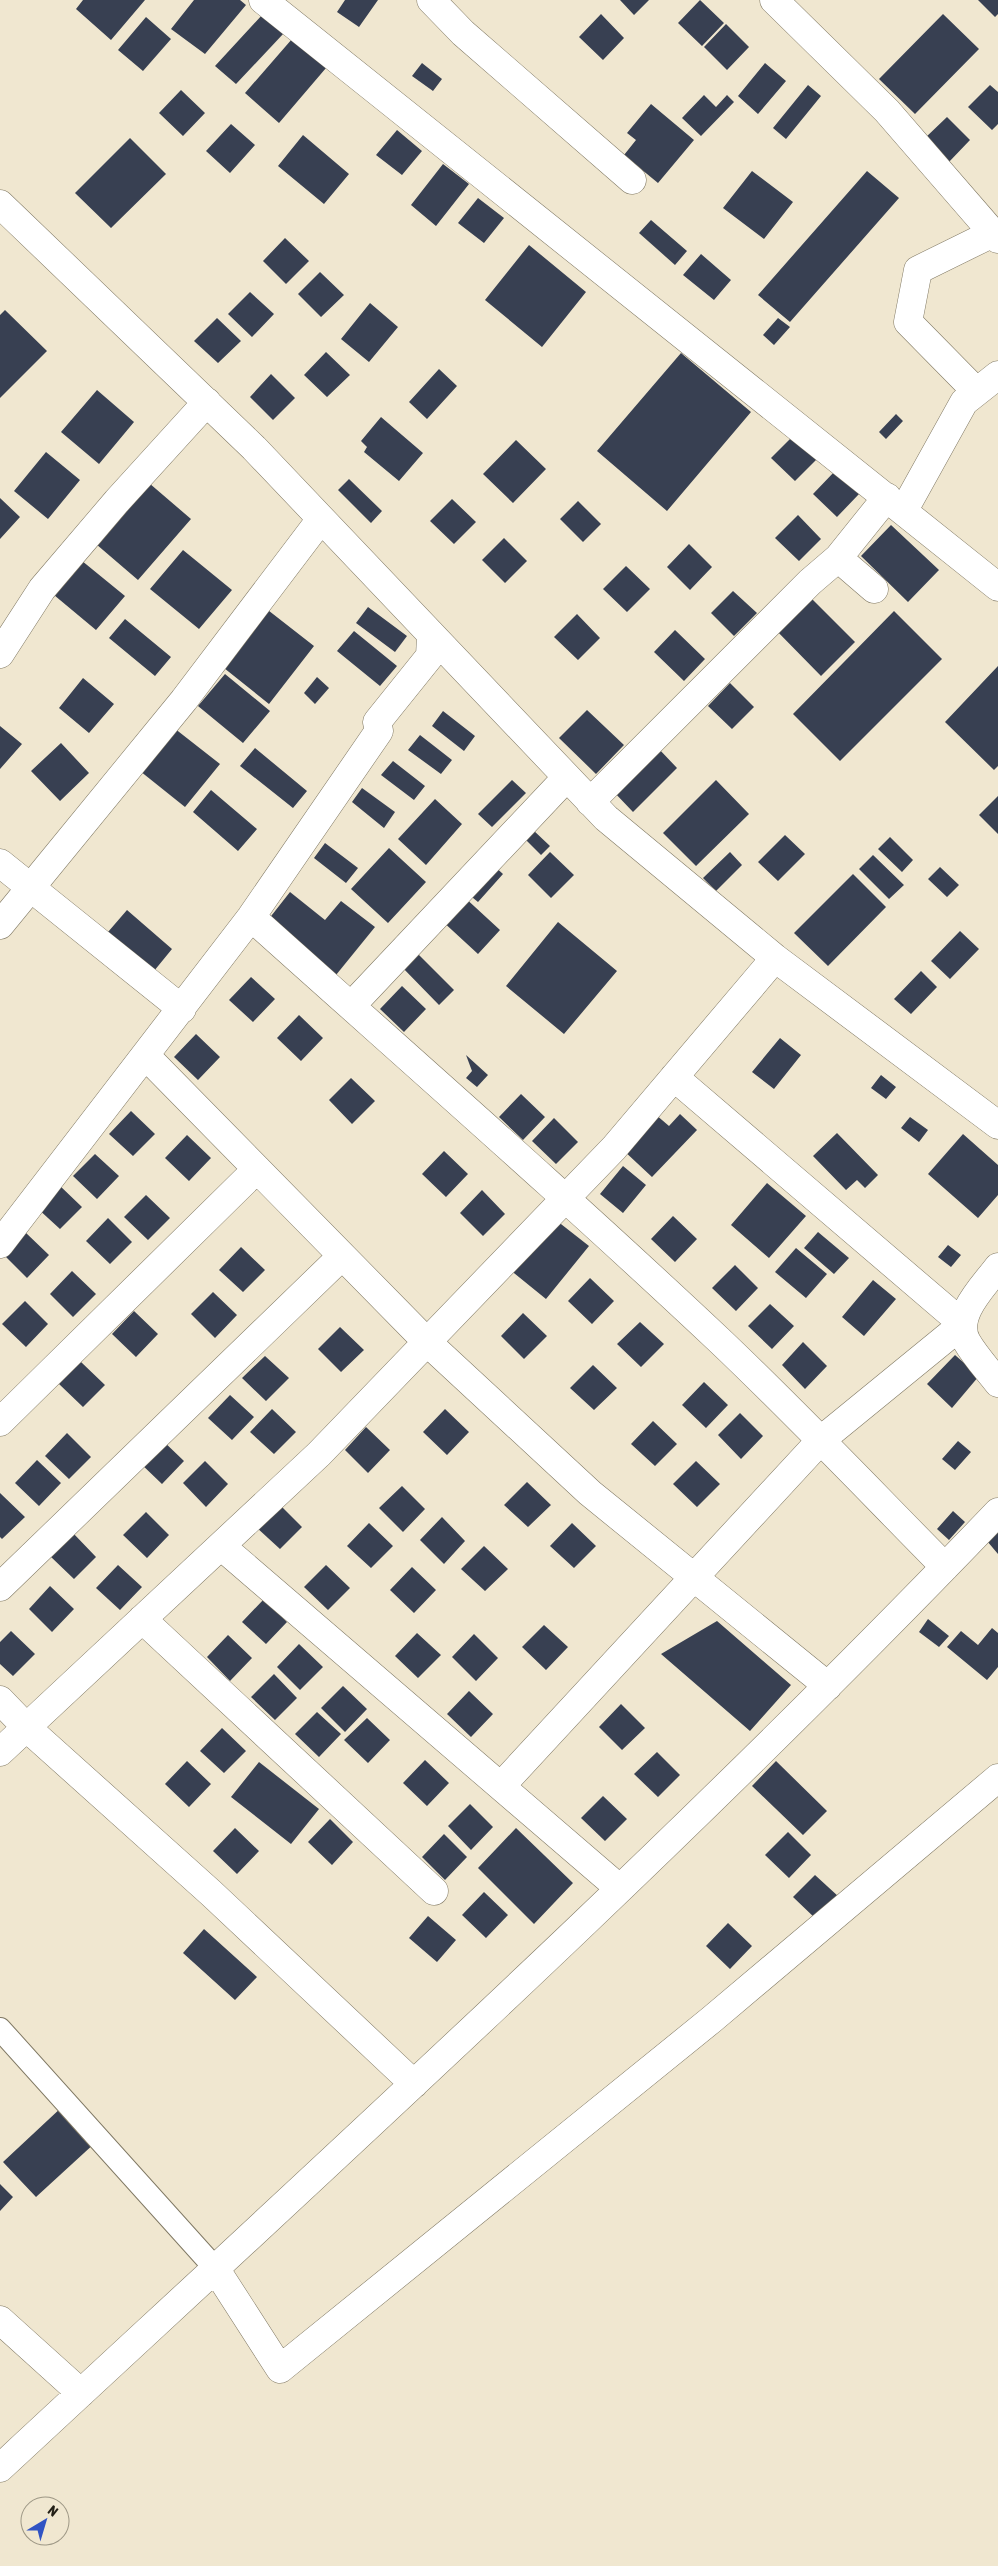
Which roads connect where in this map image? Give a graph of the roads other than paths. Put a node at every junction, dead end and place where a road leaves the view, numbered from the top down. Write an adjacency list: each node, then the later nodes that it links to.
1 (263, 0): 10 (street)
2 (432, 0): 4 (street)
3 (774, 0): 6 (street)
4 (632, 180)
5 (0, 204): 9 (street)
6 (995, 236): 8 (street)
7 (998, 375): 10 (street)
8 (968, 383)
9 (207, 402): 11 (street); 16 (street)
10 (896, 504): 12 (street); 13 (street)
11 (321, 519): 15 (street); 20 (street)
12 (838, 558): 14 (street); 18 (street)
13 (998, 587)
14 (874, 589)
15 (431, 637): 17 (street); 21 (street)
16 (0, 654)
17 (567, 777): 18 (street); 24 (street)
18 (590, 802): 23 (street)
19 (0, 863): 20 (street)
20 (30, 886): 22 (street); 25 (street)
21 (251, 917): 24 (street); 25 (street)
22 (0, 925)
23 (775, 958): 27 (street); 28 (street)
24 (351, 1006): 30 (street)
25 (182, 1009): 26 (street)
26 (146, 1056): 29 (street); 31 (street)
27 (674, 1077): 30 (street); 34 (street)
28 (998, 1125)
29 (257, 1169): 32 (street); 37 (street)
30 (565, 1198): 35 (street); 38 (street)
31 (0, 1244)
32 (342, 1256): 35 (street); 43 (street)
33 (998, 1267): 34 (street)
34 (964, 1324): 36 (street); 38 (street)
35 (426, 1342): 40 (street); 42 (street)
36 (998, 1383)
37 (0, 1422)
38 (821, 1440): 41 (street); 42 (street)
39 (998, 1512): 41 (street)
40 (221, 1546): 44 (street); 50 (street)
41 (944, 1567): 45 (street)
42 (694, 1577): 45 (street); 50 (street)
43 (0, 1587)
44 (142, 1619): 47 (street); 52 (street)
45 (828, 1686): 51 (street)
46 (0, 1700): 47 (street)
47 (26, 1727): 48 (street); 54 (street)
48 (0, 1752)
49 (998, 1778): 55 (street)
50 (501, 1786): 51 (street)
51 (619, 1888): 54 (street)
52 (434, 1891)
53 (0, 2029): 55 (lane)
54 (414, 2084): 55 (street)
55 (215, 2268): 57 (street)
56 (0, 2320): 57 (street)
57 (81, 2393): 58 (street)
58 (0, 2468)

